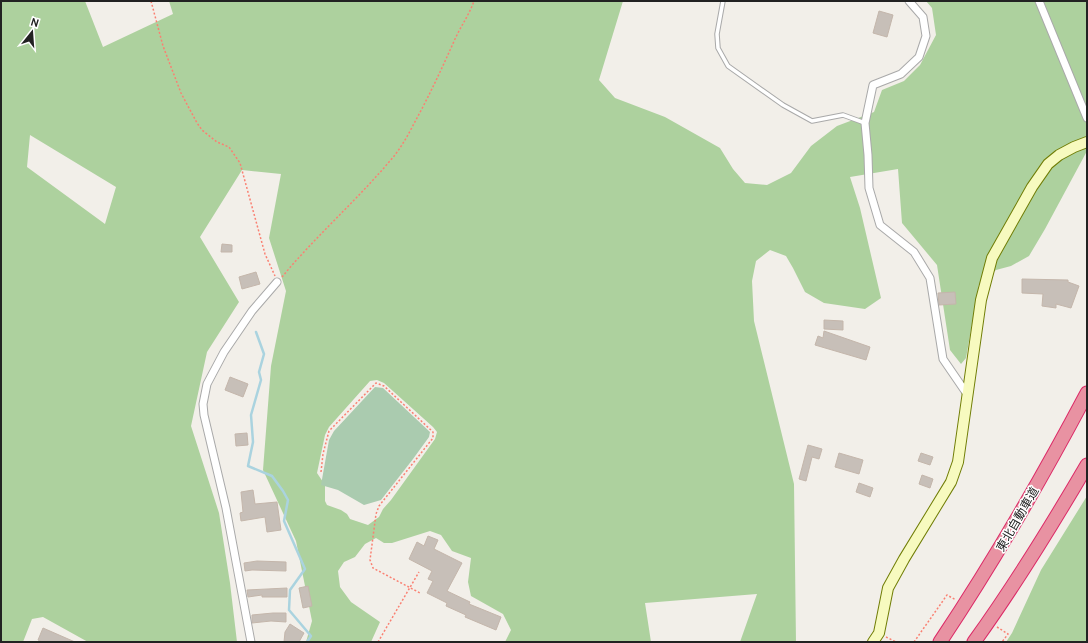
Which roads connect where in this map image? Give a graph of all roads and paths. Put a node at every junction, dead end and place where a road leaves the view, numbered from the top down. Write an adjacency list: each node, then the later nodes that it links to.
1 (151, 1): 9 (path)
2 (474, 1): 9 (path)
3 (723, 1): 7 (lane)
4 (908, 1): 7 (street)
5 (1039, 1): 6 (street)
6 (1087, 118)
7 (865, 123): 11 (street)
8 (1087, 142): 11 (street)
9 (277, 282): 19 (street)
10 (1087, 393): 23 (highway, 東北自動車道)
11 (967, 394): 21 (street)
12 (1087, 465): 24 (highway)
13 (321, 472): 15 (path)
14 (419, 572): 15 (path)
15 (410, 588): 16 (path); 20 (path)
16 (420, 593)
17 (957, 601): 22 (path)
18 (997, 627): 25 (path)
19 (251, 642)
20 (378, 642)
21 (874, 642)
22 (914, 642)
23 (940, 642)
24 (974, 642)
25 (1002, 642)

